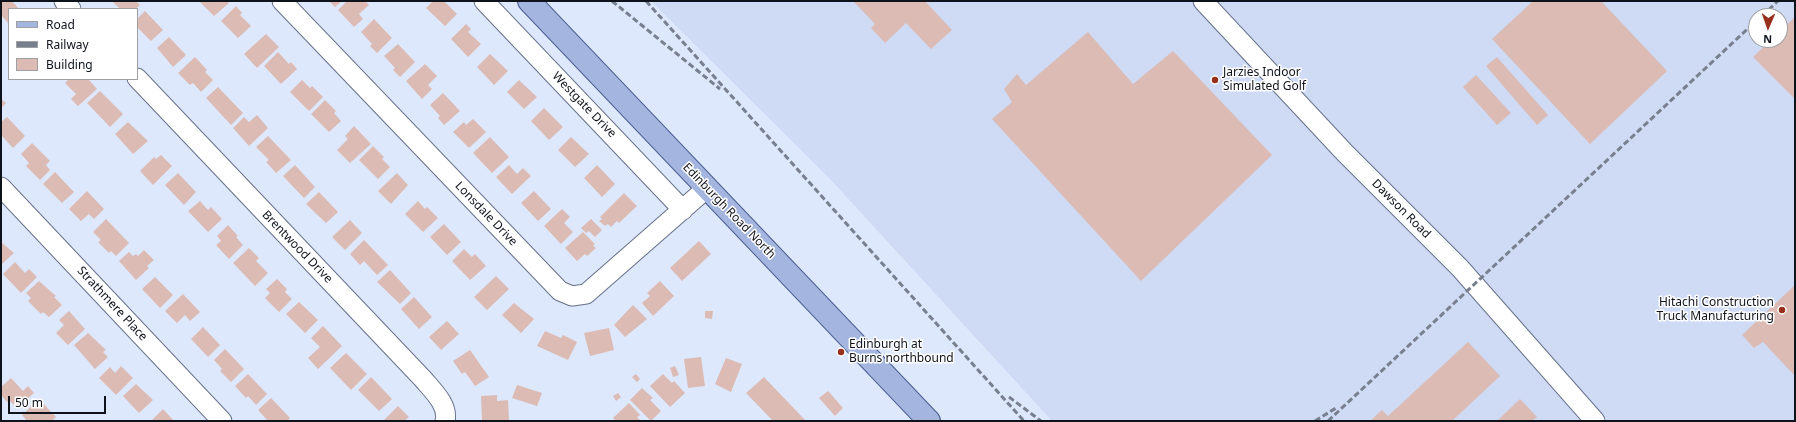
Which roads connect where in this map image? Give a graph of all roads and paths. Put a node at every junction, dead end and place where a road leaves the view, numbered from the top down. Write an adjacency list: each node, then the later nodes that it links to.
1 (282, 1): 8 (street, Lonsdale Drive)
2 (484, 1): 8 (street, Westgate Drive)
3 (528, 1): 7 (main road, Edinburgh Road North)
4 (1203, 1): 12 (street, Dawson Road)
5 (138, 79): 10 (street, Brentwood Drive)
6 (1, 187): 9 (street, Strathmere Place)
7 (706, 188): 8 (street, Lonsdale Drive); 11 (main road, Edinburgh Road North)
8 (683, 210)
9 (222, 421)
10 (445, 421)
11 (930, 421)
12 (1595, 421)

